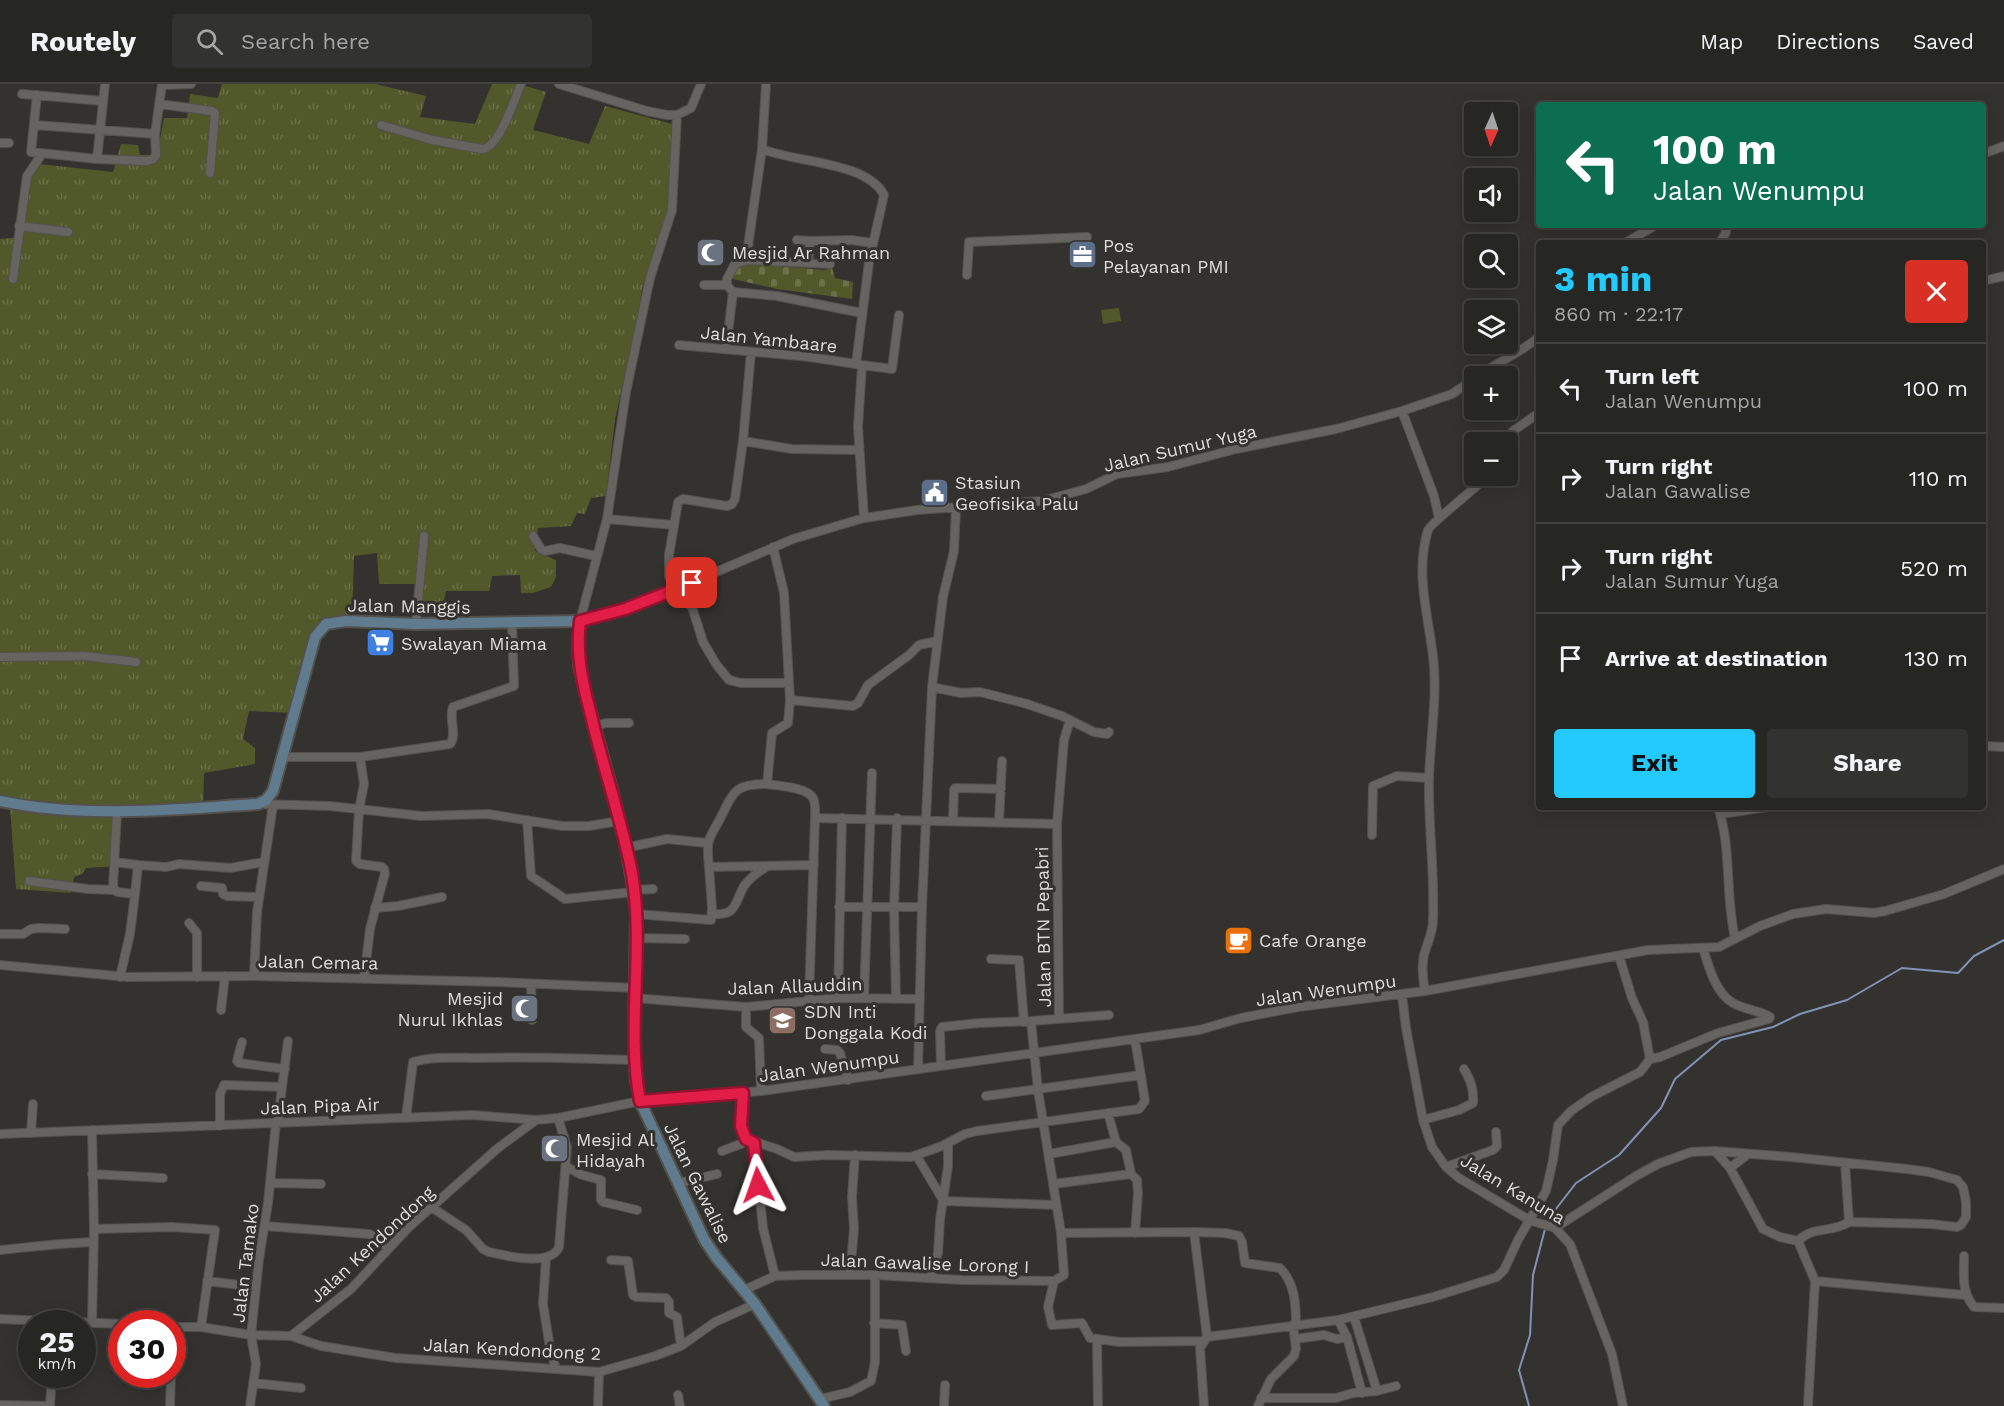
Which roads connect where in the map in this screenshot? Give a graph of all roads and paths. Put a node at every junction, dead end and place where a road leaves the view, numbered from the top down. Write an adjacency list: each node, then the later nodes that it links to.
1 (105, 84): 11 (street)
2 (191, 84): 7 (street)
3 (521, 84): 15 (street)
4 (559, 84): 8 (street)
5 (701, 84): 13 (street)
6 (766, 84): 19 (street)
7 (162, 85): 12 (street)
8 (583, 87): 13 (street)
9 (22, 94): 10 (street)
10 (37, 95): 11 (street); 14 (street)
11 (103, 101): 16 (street)
12 (159, 104): 17 (street); 23 (street)
13 (677, 115): 60 (street, Jalan Gawalise)
14 (35, 125): 16 (street); 21 (street)
15 (381, 125)
16 (100, 131): 17 (street); 22 (street)
17 (155, 134): 22 (street)
18 (2004, 146): 20 (street)
19 (762, 149): 31 (street); 32 (street)
20 (1986, 153)
21 (42, 154): 22 (street); 24 (street)
22 (97, 159)
23 (210, 173)
24 (19, 226): 26 (street); 37 (street)
25 (1651, 228): 29 (street)
26 (68, 232)
27 (1087, 237): 35 (street)
28 (797, 240): 30 (street)
29 (1630, 240)
30 (810, 242): 31 (street); 33 (street)
31 (873, 243): 42 (street)
32 (746, 260): 33 (street); 40 (street)
33 (808, 263): 34 (street)
34 (830, 264)
35 (967, 275)
36 (2004, 276): 38 (street)
37 (13, 279)
38 (1986, 280)
39 (704, 285): 40 (street)
40 (727, 285): 41 (street)
41 (734, 292): 42 (street); 46 (street)
42 (862, 313): 48 (street)
43 (899, 315): 48 (street, Jalan Yambaare)
44 (1536, 339): 49 (street, Jalan Sumur Yuga)
45 (679, 345): 46 (street, Jalan Yambaare)
46 (726, 349): 47 (street, Jalan Yambaare)
47 (751, 352): 48 (street, Jalan Yambaare); 54 (street)
48 (859, 364): 55 (street)
49 (1492, 366)
50 (1464, 386): 51 (street, Jalan Sumur Yuga)
51 (1402, 411): 57 (street, Jalan Sumur Yuga); 59 (street)
52 (1536, 415): 53 (street)
53 (1513, 432)
54 (743, 441): 55 (street); 61 (street)
55 (860, 450): 58 (street)
56 (1476, 486): 59 (street)
57 (956, 508): 58 (street, Jalan Sumur Yuga); 70 (street)
58 (864, 518): 64 (street, Jalan Sumur Yuga)
59 (1439, 518): 86 (street)
60 (607, 519): 61 (street); 65 (street, Jalan Gawalise)
61 (674, 525): 66 (street)
62 (424, 536): 69 (street)
63 (533, 536): 65 (street)
64 (773, 547): 66 (street, Jalan Sumur Yuga); 73 (street)
65 (596, 556): 67 (street, Jalan Gawalise)
66 (674, 591): 67 (street, Jalan Sumur Yuga); 73 (street)
67 (580, 621): 68 (street, Jalan Manggis); 78 (street, Jalan Gawalise)
68 (512, 623): 69 (street, Jalan Manggis); 83 (street)
69 (416, 624): 82 (street, Jalan Manggis)
70 (936, 641): 74 (street); 75 (street)
71 (0, 657): 72 (street)
72 (136, 662)
73 (789, 683): 75 (street)
74 (932, 687): 76 (street); 100 (street)
75 (790, 700): 87 (street)
76 (1070, 720): 79 (street); 104 (street)
77 (629, 723): 78 (street)
78 (593, 727): 101 (street, Jalan Gawalise)
79 (1109, 732)
80 (1986, 746): 81 (street)
81 (2004, 747)
82 (282, 757): 83 (street); 90 (street, Jalan Manggis)
83 (360, 757): 92 (street)
84 (1002, 761): 88 (street)
85 (872, 773): 97 (street)
86 (1429, 778): 105 (street); 146 (street)
87 (767, 784): 95 (street); 106 (street)
88 (1001, 789): 102 (street); 103 (street)
89 (0, 801): 93 (street)
90 (258, 804): 91 (street); 93 (street)
91 (273, 805): 92 (street); 108 (street)
92 (359, 810): 99 (street); 124 (street)
93 (117, 811): 109 (street)
94 (1719, 811): 134 (street)
95 (815, 818): 96 (street, Jalan BTN Pepabri); 111 (street)
96 (842, 818): 97 (street, Jalan BTN Pepabri); 123 (street)
97 (869, 818): 98 (street, Jalan BTN Pepabri); 125 (street)
98 (897, 818): 100 (street, Jalan BTN Pepabri); 126 (street)
99 (527, 820): 101 (street); 119 (street)
100 (926, 820): 102 (street, Jalan BTN Pepabri); 127 (street)
101 (619, 821): 107 (street, Jalan Gawalise)
102 (953, 821): 103 (street, Jalan BTN Pepabri)
103 (999, 822): 104 (street, Jalan BTN Pepabri)
104 (1057, 824): 157 (street, Jalan BTN Pepabri)
105 (1372, 835)
106 (707, 843): 107 (street); 113 (street)
107 (625, 848): 119 (street, Jalan Gawalise)
108 (264, 861): 110 (street); 121 (street)
109 (115, 862): 110 (street); 118 (street)
110 (138, 865): 120 (street)
111 (814, 865): 112 (street); 153 (street)
112 (767, 866): 113 (street); 129 (street)
113 (709, 867): 129 (street)
114 (2004, 869): 134 (street, Jalan Wenumpu)
115 (28, 881): 118 (street)
116 (201, 886): 121 (street)
117 (653, 889): 119 (street)
118 (114, 890): 120 (street)
119 (634, 891): 128 (street, Jalan Gawalise)
120 (135, 894): 142 (street)
121 (259, 897): 141 (street)
122 (442, 897): 124 (street)
123 (839, 907): 125 (street); 149 (street)
124 (375, 908): 144 (street)
125 (868, 908): 126 (street); 150 (street)
126 (894, 908): 127 (street); 151 (street)
127 (922, 908): 152 (street)
128 (636, 914): 129 (street); 133 (street, Jalan Gawalise)
129 (712, 914)
130 (189, 923): 143 (street)
131 (65, 930): 132 (street)
132 (0, 934)
133 (635, 938): 135 (street); 147 (street, Jalan Gawalise)
134 (1735, 938): 136 (street, Jalan Wenumpu)
135 (686, 939)
136 (1703, 948): 137 (street, Jalan Wenumpu); 165 (street)
137 (1619, 956): 146 (street, Jalan Wenumpu); 165 (street)
138 (991, 959): 159 (street)
139 (0, 965): 142 (street, Jalan Cemara)
140 (225, 976): 141 (street, Jalan Cemara); 143 (street, Jalan Cemara); 155 (street)
141 (254, 976): 144 (street, Jalan Cemara)
142 (120, 977): 143 (street, Jalan Cemara)
143 (197, 977)
144 (364, 979): 145 (street, Jalan Cemara)
145 (531, 984): 147 (street, Jalan Cemara); 158 (street)
146 (1425, 992): 148 (street, Jalan Wenumpu)
147 (635, 993): 154 (street, Jalan Allauddin); 166 (street, Jalan Gawalise)
148 (1402, 995): 160 (street, Jalan Wenumpu); 184 (street, Jalan Kanuna)
149 (838, 998): 150 (street, Jalan Allauddin); 153 (street, Jalan Allauddin)
150 (864, 998): 151 (street, Jalan Allauddin)
151 (896, 999): 152 (street, Jalan Allauddin)
152 (920, 999): 169 (street)
153 (809, 1000): 154 (street, Jalan Allauddin)
154 (746, 1007): 175 (street)
155 (221, 1010)
156 (1109, 1015): 157 (street)
157 (1059, 1018): 159 (street)
158 (532, 1020)
159 (1027, 1021): 164 (street); 167 (street)
160 (1135, 1039): 164 (street, Jalan Wenumpu); 171 (street)
161 (288, 1041): 168 (street, Jalan Tamako)
162 (242, 1042): 168 (street)
163 (825, 1049): 172 (street)
164 (1034, 1053): 167 (street, Jalan Wenumpu); 174 (street)
165 (1650, 1059): 218 (street)
166 (634, 1060): 178 (street, Jalan Gawalise); 181 (street)
167 (941, 1065): 169 (street, Jalan Wenumpu)
168 (285, 1069): 173 (street, Jalan Tamako)
169 (918, 1069): 172 (street, Jalan Wenumpu)
170 (1464, 1069): 184 (street)
171 (1141, 1075): 174 (street); 180 (street)
172 (848, 1080): 175 (street, Jalan Wenumpu)
173 (282, 1087): 185 (street, Jalan Tamako); 187 (street)
174 (1038, 1090): 177 (street); 186 (street)
175 (761, 1091): 176 (street, Jalan Wenumpu)
176 (743, 1093): 178 (street, Jalan Wenumpu); 192 (street)
177 (986, 1095)
178 (640, 1101): 182 (street, Jalan Pipa Air); 212 (street, Jalan Gawalise)
179 (33, 1104): 191 (street)
180 (1108, 1113): 186 (street); 193 (street)
181 (406, 1118): 183 (street, Jalan Pipa Air); 185 (street, Jalan Pipa Air)
182 (558, 1118): 183 (street, Jalan Pipa Air); 203 (street)
183 (536, 1120): 216 (street, Jalan Kendondong)
184 (1423, 1120): 204 (street, Jalan Kanuna)
185 (277, 1122): 187 (street, Jalan Pipa Air); 210 (street, Jalan Tamako)
186 (1044, 1122): 195 (street); 198 (street)
187 (220, 1126): 188 (street, Jalan Pipa Air)
188 (92, 1130): 191 (street, Jalan Pipa Air); 206 (street)
189 (1496, 1132): 204 (street)
190 (0, 1134): 191 (street, Jalan Pipa Air)
191 (31, 1134)
192 (746, 1139): 194 (street); 196 (street)
193 (1116, 1142): 198 (street); 208 (street)
194 (754, 1143): 200 (street); 235 (street)
195 (948, 1143): 201 (street); 214 (street)
196 (722, 1151)
197 (1715, 1151): 199 (street); 205 (street); 221 (street)
198 (1048, 1154): 213 (street)
199 (1749, 1154): 202 (street); 205 (street)
200 (855, 1155): 201 (street); 233 (street)
201 (916, 1155): 214 (street)
202 (1845, 1163): 219 (street); 219 (street)
203 (567, 1167): 217 (street); 231 (street)
204 (1446, 1167): 218 (street, Jalan Kanuna)
205 (1730, 1168): 227 (street)
206 (92, 1174): 209 (street); 222 (street)
207 (717, 1174): 212 (street)
208 (1131, 1174): 213 (street); 225 (street)
209 (163, 1178)
210 (270, 1183): 211 (street); 220 (street, Jalan Tamako)
211 (321, 1184)
212 (679, 1184): 241 (street, Jalan Gawalise)
213 (1053, 1184): 215 (street)
214 (944, 1201): 215 (street); 236 (street)
215 (1056, 1205): 224 (street)
216 (432, 1207): 228 (street, Jalan Kendondong); 231 (street)
217 (637, 1210)
218 (1529, 1220): 221 (street, Jalan Kanuna); 246 (street)
219 (1849, 1222): 227 (street)
220 (266, 1226): 228 (street); 240 (street, Jalan Tamako)
221 (1549, 1226): 284 (street, Jalan Kanuna)
222 (94, 1229): 226 (street); 237 (street)
223 (1194, 1232): 225 (street); 251 (street); 258 (street)
224 (1061, 1233): 225 (street); 238 (street, Jalan Gawalise Lorong I)
225 (1135, 1233)
226 (93, 1242): 229 (street); 245 (street)
227 (1798, 1242): 239 (street)
228 (388, 1249): 255 (street, Jalan Kendondong)
229 (0, 1250)
230 (1964, 1256): 242 (street)
231 (546, 1258): 262 (street)
232 (610, 1260): 260 (street)
233 (850, 1274): 234 (street, Jalan Gawalise Lorong I); 235 (street, Jalan Gawalise Lorong I)
234 (875, 1275): 236 (street, Jalan Gawalise Lorong I); 250 (street)
235 (774, 1276): 241 (street, Jalan Gawalise Lorong I)
236 (930, 1278): 238 (street, Jalan Gawalise Lorong I)
237 (207, 1281): 240 (street); 253 (street)
238 (1054, 1281): 257 (street)
239 (1815, 1281): 242 (street); 285 (street)
240 (256, 1287): 254 (street, Jalan Tamako)
241 (744, 1290): 243 (street, Jalan Gawalise)
242 (1965, 1295): 244 (street)
243 (755, 1304): 260 (street, Jalan Kendondong 2); 273 (street, Jalan Gawalise)
244 (2004, 1308)
245 (92, 1310)
246 (1354, 1317): 249 (street); 270 (street)
247 (0, 1319): 248 (street)
248 (18, 1320)
249 (1338, 1320): 251 (street); 256 (street)
250 (874, 1323): 261 (street); 273 (street)
251 (1295, 1325): 258 (street); 259 (street)
252 (186, 1327): 253 (street)
253 (201, 1327): 254 (street)
254 (251, 1335): 255 (street); 264 (street, Jalan Tamako)
255 (291, 1336): 262 (street, Jalan Kendondong 2)
256 (1347, 1337): 259 (street); 271 (street)
257 (1097, 1339): 258 (street); 282 (street)
258 (1206, 1339): 283 (street)
259 (1295, 1339): 274 (street)
260 (681, 1346): 263 (street, Jalan Kendondong 2)
261 (906, 1351)
262 (556, 1369): 263 (street, Jalan Kendondong 2)
263 (599, 1372): 279 (street)
264 (252, 1383): 269 (street); 278 (street, Jalan Tamako)
265 (945, 1385): 281 (street)
266 (1396, 1386): 270 (street)
267 (51, 1388): 276 (street)
268 (171, 1388): 277 (street)
269 (301, 1388)
270 (1377, 1391): 271 (street)
271 (1362, 1393): 274 (street)
272 (678, 1395): 280 (street)
273 (822, 1402)
274 (1260, 1402)
275 (0, 1404): 276 (street)
276 (49, 1406)
277 (170, 1406)
278 (250, 1406)
279 (598, 1406)
280 (680, 1406)
281 (945, 1406)
282 (1098, 1406)
283 (1204, 1406)
284 (1623, 1406)
285 (1808, 1406)

